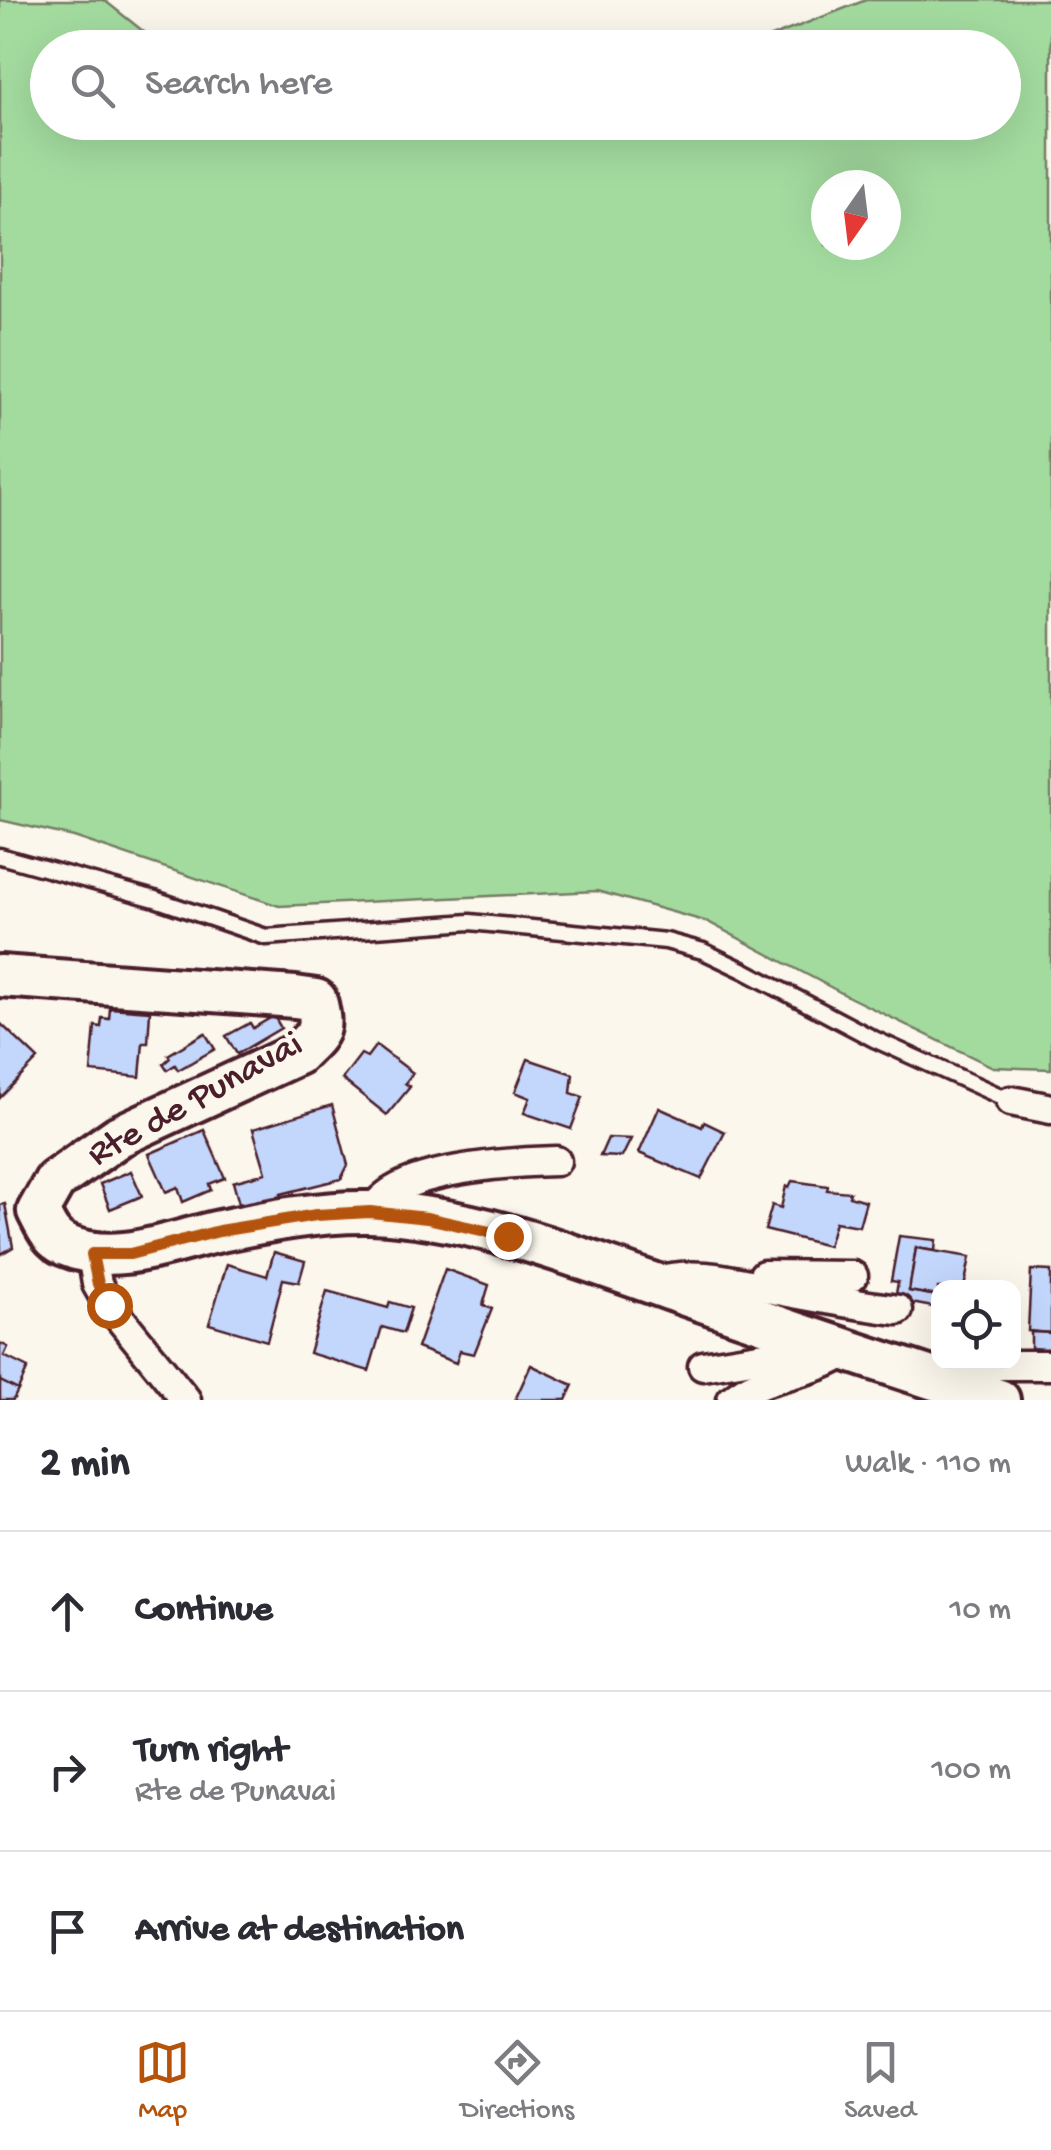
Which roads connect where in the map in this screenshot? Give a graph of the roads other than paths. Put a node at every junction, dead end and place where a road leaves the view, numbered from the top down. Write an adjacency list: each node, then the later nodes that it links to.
1 (0, 856): 3 (lane)
2 (0, 976): 7 (main road, Rte de Punavai)
3 (1012, 1101): 4 (street)
4 (1051, 1108)
5 (556, 1161): 6 (street)
6 (370, 1212): 7 (main road); 10 (main road)
7 (92, 1254): 16 (street)
8 (853, 1276): 9 (street)
9 (723, 1277): 10 (street); 11 (street)
10 (650, 1282): 12 (main road)
11 (898, 1310)
12 (827, 1345): 14 (street); 15 (main road); 17 (street)
13 (1051, 1365): 15 (street)
14 (702, 1366)
15 (948, 1384): 18 (main road)
16 (186, 1400)
17 (732, 1400)
18 (999, 1400)

